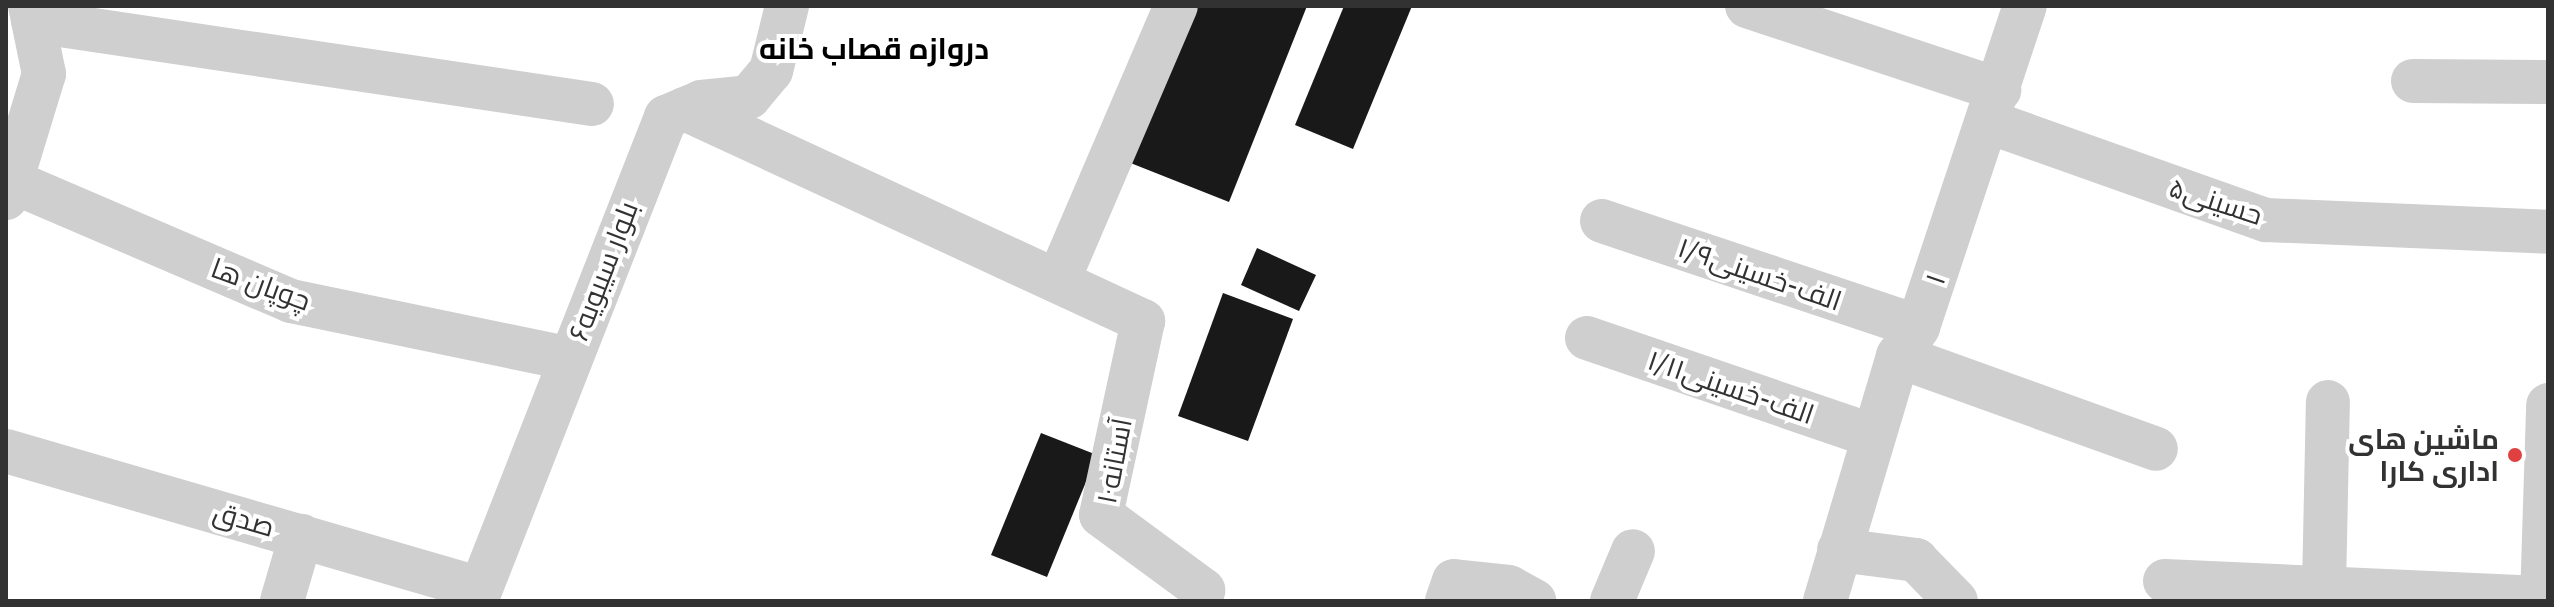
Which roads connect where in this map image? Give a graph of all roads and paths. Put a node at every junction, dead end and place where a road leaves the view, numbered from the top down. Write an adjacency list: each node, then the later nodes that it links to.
1 (787, 6): 10 (street)
2 (1176, 6): 14 (street)
3 (1747, 6): 9 (street, حسینی۵)
4 (2025, 6): 9 (street, ۱)
5 (32, 14): 8 (street); 11 (street)
6 (2413, 81): 7 (street)
7 (2548, 82)
8 (592, 104)
9 (1994, 106): 13 (street, حسینی۵); 16 (street, ۱)
10 (685, 109): 14 (street); 17 (street, ۶بلوار سیبویه)
11 (9, 189): 17 (street, چوپان ها)
12 (1602, 221): 16 (street, الف-خسینی۱/۹)
13 (2548, 232)
14 (1058, 281): 32 (street, آستانه۱۰)
15 (1587, 338): 20 (street, الف-خسینی۱/۱۱)
16 (1908, 342): 20 (street, ۱); 21 (street, الف-خسینی۱/۹)
17 (570, 359): 29 (street, ۶بلوار سیبویه)
18 (2328, 402): 27 (street)
19 (2548, 405): 30 (street)
20 (1874, 436): 24 (street, ۱)
21 (2156, 449)
22 (6, 451): 23 (street, صدق)
23 (301, 536): 29 (street, صدق); 31 (street)
24 (1839, 550): 36 (street, ۱); 37 (street)
25 (1633, 551): 35 (street)
26 (2176, 588): 28 (street)
27 (2324, 588): 28 (street); 30 (street)
28 (2246, 593)
29 (478, 595)
30 (2542, 600)
31 (282, 601)
32 (1201, 601)
33 (1447, 601): 34 (street)
34 (1534, 601)
35 (1612, 601)
36 (1825, 601)
37 (1956, 601)

